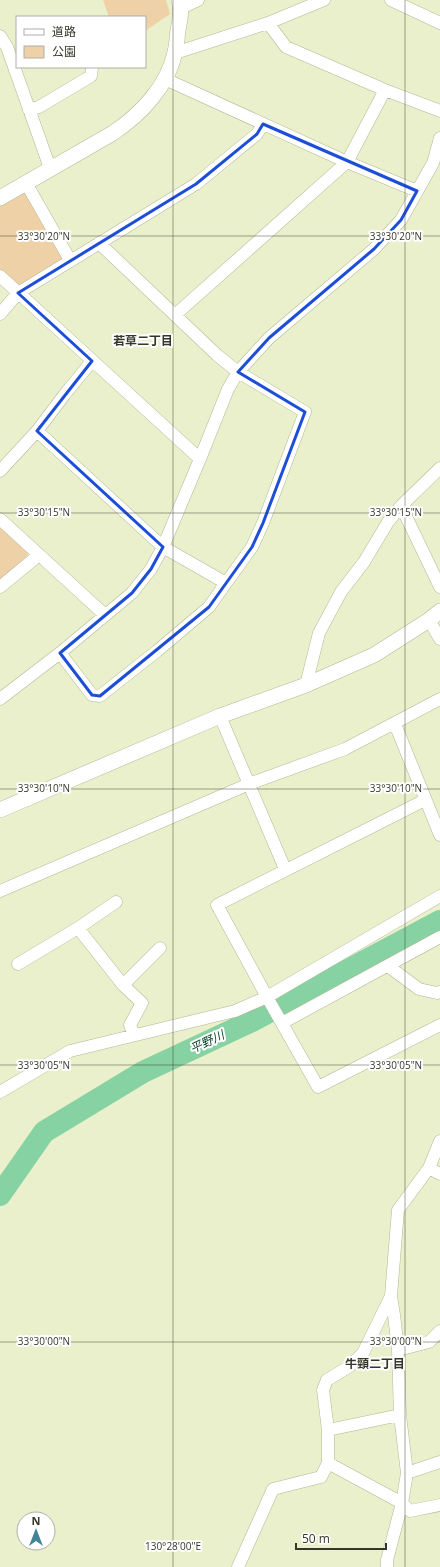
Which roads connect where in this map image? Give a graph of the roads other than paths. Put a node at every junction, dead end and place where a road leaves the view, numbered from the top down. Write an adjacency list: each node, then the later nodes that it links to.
1 (198, 0): 4 (street)
2 (324, 0): 5 (street)
3 (391, 0): 6 (street)
4 (180, 4): 9 (street)
5 (268, 23): 9 (street); 14 (street)
6 (440, 23)
7 (0, 36): 8 (street)
8 (12, 45): 10 (street)
9 (175, 53): 13 (street)
10 (16, 60)
11 (18, 68): 15 (street)
12 (92, 68): 15 (street)
13 (165, 79): 17 (street); 20 (street)
14 (385, 90): 16 (street); 19 (street)
15 (29, 110): 20 (street)
16 (440, 110)
17 (263, 124): 19 (street); 24 (street)
18 (440, 138): 22 (street)
19 (347, 162): 22 (street); 29 (street)
20 (50, 168): 21 (street)
21 (26, 183): 23 (street); 25 (street)
22 (417, 191): 31 (street)
23 (0, 198)
24 (99, 243): 25 (street); 29 (street)
25 (70, 260): 27 (street)
26 (0, 276): 27 (street)
27 (18, 293): 28 (street); 30 (street)
28 (0, 314)
29 (175, 315): 31 (street)
30 (92, 361): 32 (street); 33 (street)
31 (238, 372): 33 (street); 40 (street)
32 (37, 431): 35 (street); 38 (street)
33 (200, 459): 38 (street)
34 (440, 468): 36 (street)
35 (0, 471)
36 (401, 506): 42 (street); 47 (street)
37 (0, 519): 39 (street)
38 (163, 546): 40 (street); 43 (street)
39 (38, 555): 41 (street); 43 (street)
40 (226, 583): 46 (street)
41 (0, 587)
42 (440, 587)
43 (105, 615): 46 (street)
44 (435, 616): 45 (street); 47 (street)
45 (440, 639)
46 (60, 653): 48 (street)
47 (306, 685): 50 (street)
48 (0, 699)
49 (440, 699): 51 (street)
50 (220, 716): 52 (street); 54 (street)
51 (394, 724): 52 (street); 53 (street)
52 (249, 784): 56 (street); 57 (street)
53 (425, 800): 55 (street); 56 (street)
54 (0, 810)
55 (440, 835)
56 (285, 869): 67 (street)
57 (0, 891)
58 (440, 896): 67 (street)
59 (116, 902): 60 (street)
60 (78, 928): 63 (street); 65 (street)
61 (440, 937): 64 (street)
62 (160, 948): 65 (street)
63 (18, 964)
64 (388, 966): 66 (street); 68 (street)
65 (123, 985): 70 (street)
66 (440, 992)
67 (267, 997): 68 (street); 70 (street)
68 (282, 1023): 69 (street)
69 (440, 1025)
70 (134, 1035): 71 (street)
71 (0, 1092)
72 (440, 1141): 73 (street)
73 (435, 1171): 74 (street)
74 (390, 1296): 76 (street); 78 (street)
75 (440, 1331): 76 (street)
76 (398, 1350): 77 (street)
77 (400, 1415): 78 (street); 81 (street)
78 (328, 1430): 80 (street)
79 (440, 1462): 81 (street)
80 (328, 1463): 82 (street); 84 (street)
81 (406, 1473): 82 (street)
82 (402, 1503): 83 (street); 85 (street)
83 (440, 1505)
84 (238, 1567)
85 (387, 1567)

